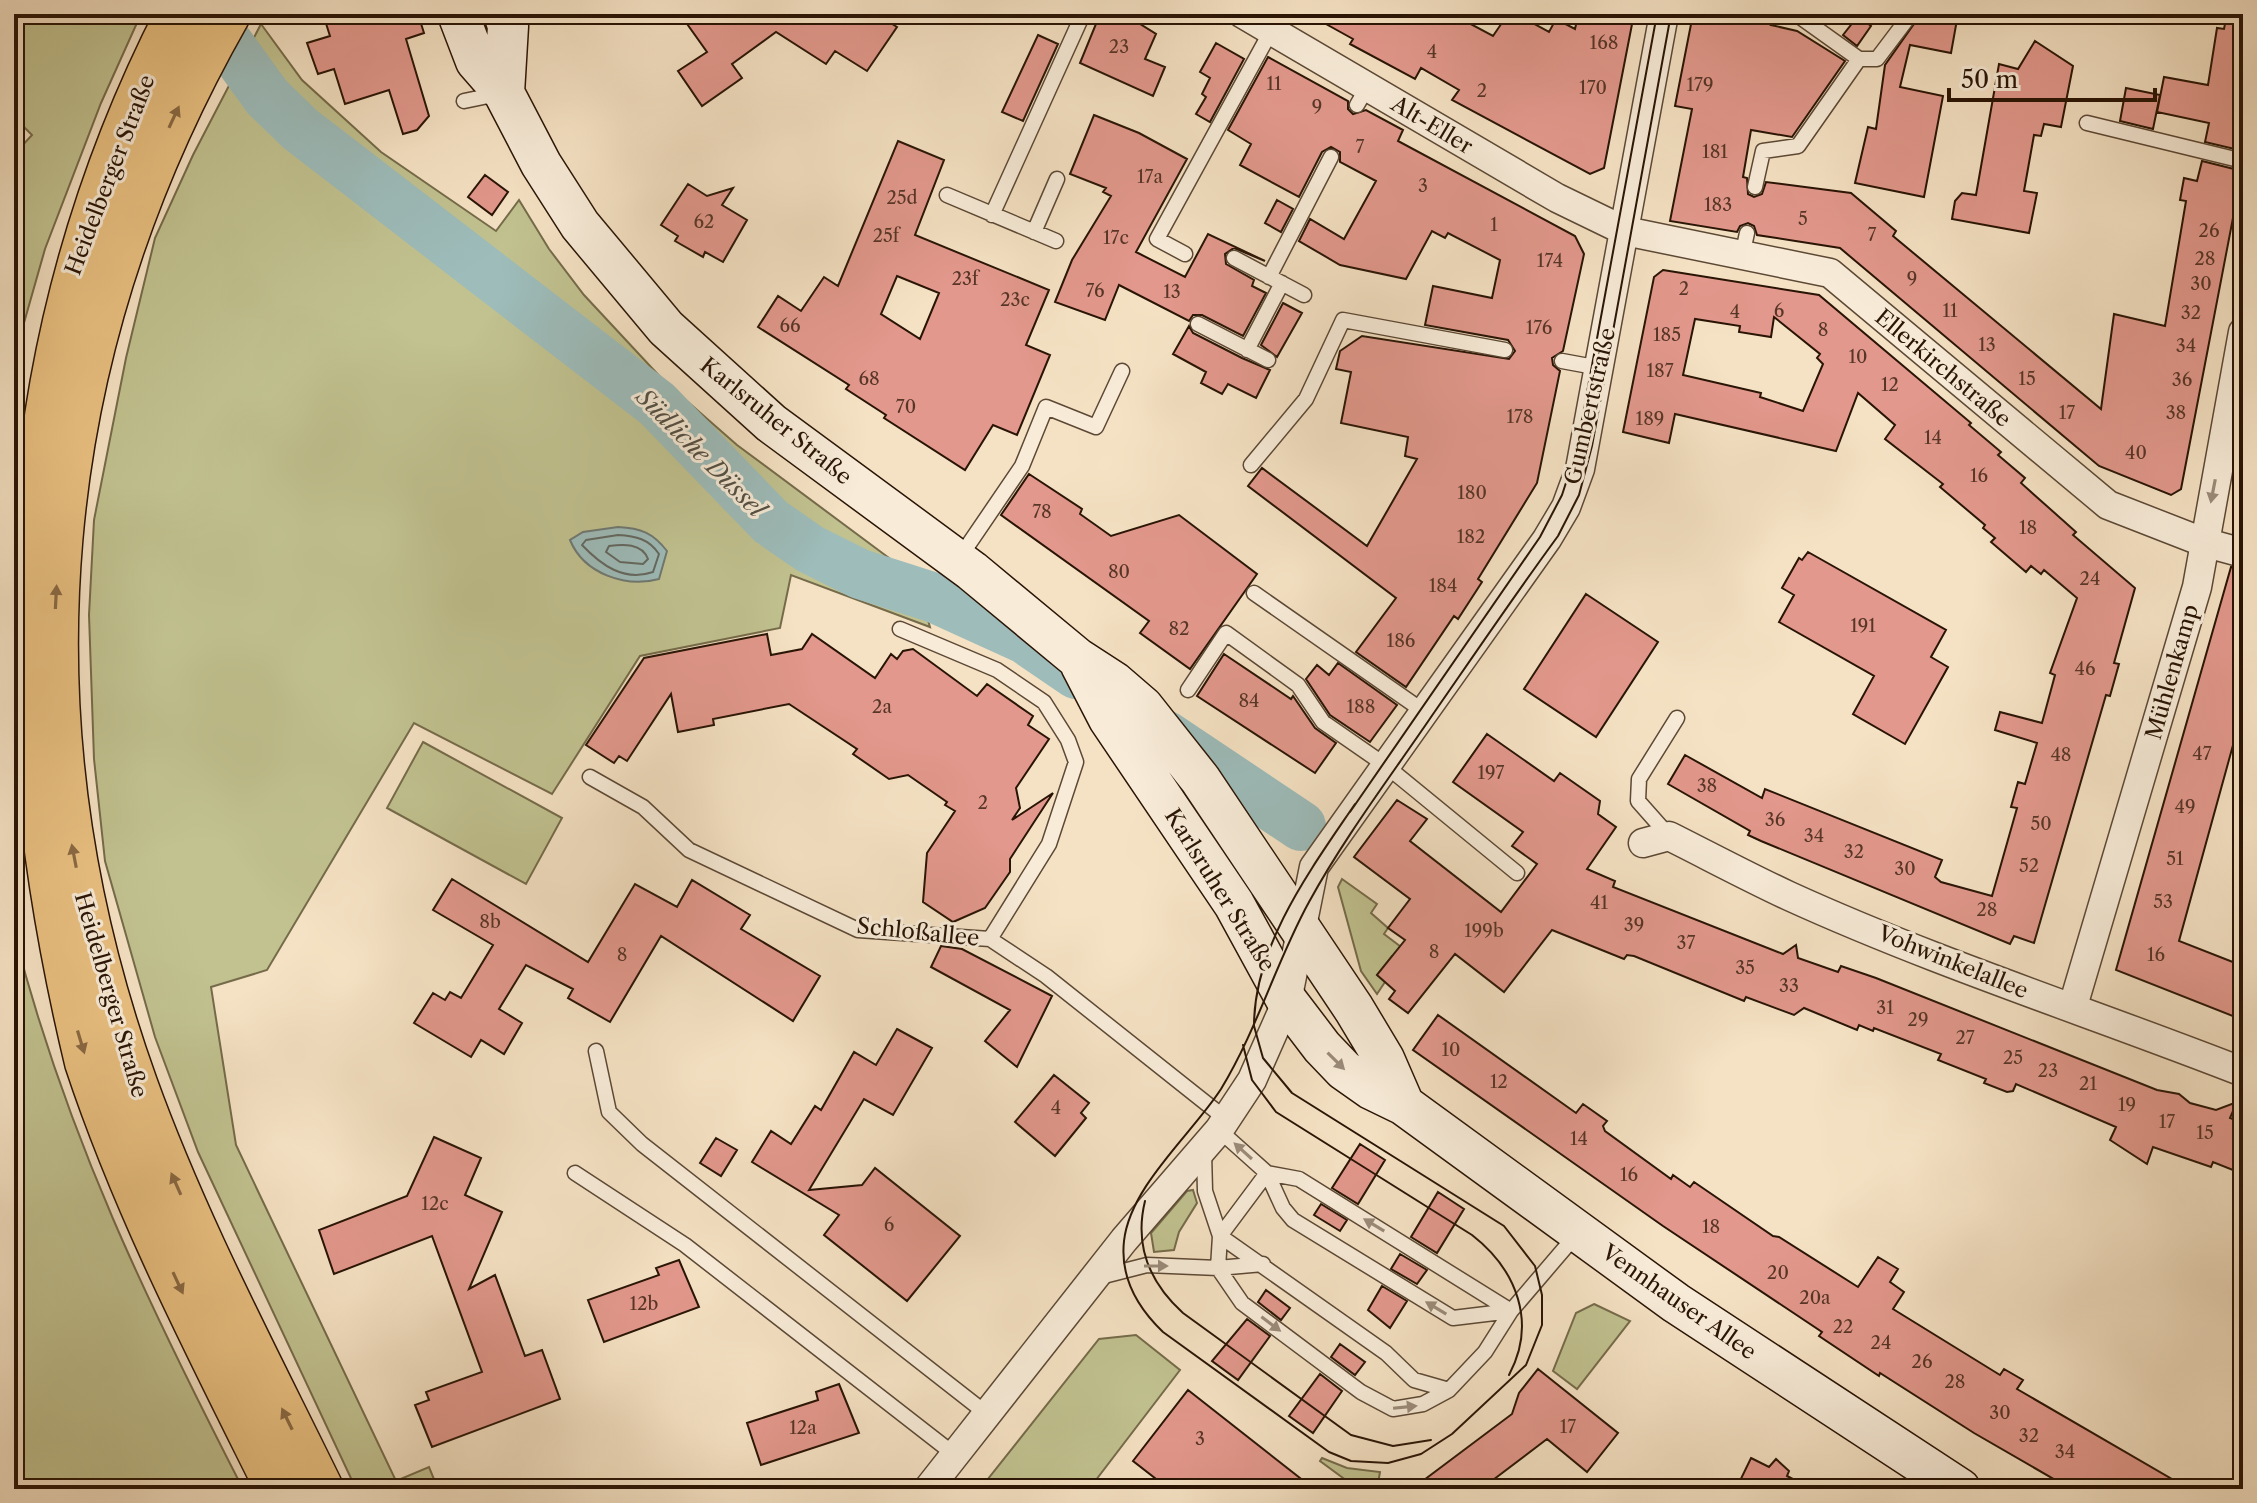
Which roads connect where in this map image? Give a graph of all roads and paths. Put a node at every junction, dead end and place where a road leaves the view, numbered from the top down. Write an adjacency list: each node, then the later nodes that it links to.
1 (228, 14): 71 (main road, Heidelberger Straße, one-way to 1)
2 (458, 14): 12 (main road, Karlsruher Straße)
3 (504, 14): 12 (main road)
4 (1083, 14): 20 (lane)
5 (1243, 14): 10 (street, Alt-Eller)
6 (1664, 14): 21 (street, Gumbertstraße)
7 (1796, 14): 11 (lane)
8 (1911, 14): 11 (lane)
9 (177, 16): 70 (main road, Heidelberger Straße, one-way to 70)
10 (1271, 31): 21 (street, Alt-Eller); 24 (lane)
11 (1859, 59): 18 (lane)
12 (504, 93): 13 (lane); 39 (main road, Karlsruher Straße)
13 (464, 101)
14 (2087, 123): 16 (lane)
15 (1331, 157): 26 (lane)
16 (2243, 161)
17 (1057, 179): 22 (lane)
18 (1755, 187)
19 (947, 195): 20 (lane)
20 (992, 215): 22 (lane)
21 (1625, 231): 34 (street, Gumbertstraße); 37 (street, Ellerkirchstraße)
22 (1034, 232): 23 (lane)
23 (1056, 241)
24 (1185, 254)
25 (1234, 258): 26 (lane)
26 (1275, 280): 27 (lane); 30 (lane)
27 (1304, 295)
28 (1198, 324): 30 (lane)
29 (2243, 332): 37 (street, Mühlenkamp, one-way to 37)
30 (1247, 350): 32 (lane)
31 (1505, 350): 36 (lane)
32 (1268, 360)
33 (1562, 361): 34 (lane)
34 (1600, 368): 43 (street, Gumbertstraße)
35 (1122, 371): 39 (lane)
36 (1251, 465)
37 (2203, 542): 38 (street, Ellerkirchstraße); 54 (street, Mühlenkamp)
38 (2243, 553)
39 (958, 560): 45 (main road, Karlsruher Straße)
40 (1254, 593): 43 (lane)
41 (900, 629): 52 (lane)
42 (1188, 690): 46 (lane)
43 (1426, 713): 46 (street, Gumbertstraße)
44 (1677, 718): 48 (lane, Vohwinkelallee)
45 (1149, 758): 50 (main road, Karlsruher Straße); 51 (main road, Karlsruher Straße)
46 (1385, 765): 49 (lane); 50 (street, Gumbertstraße)
47 (590, 777): 52 (lane, Schloßallee)
48 (1656, 839): 54 (street, Vohwinkelallee)
49 (1517, 873)
50 (1301, 898): 51 (main road); 53 (street); 57 (main road)
51 (1234, 904): 53 (main road, Karlsruher Straße)
52 (990, 939): 58 (lane, Schloßallee)
53 (1287, 1001): 57 (main road, Vennhauser Allee, one-way to 57); 58 (street)
54 (2073, 1006): 56 (street, Vohwinkelallee)
55 (596, 1051): 68 (lane)
56 (2243, 1072)
57 (1404, 1105): 61 (main road, Vennhauser Allee)
58 (1217, 1132): 60 (lane, Schloßallee, one-way to 58); 62 (lane); 65 (street)
59 (575, 1173): 69 (lane)
60 (1267, 1173): 62 (lane); 66 (lane, one-way to 60); 66 (lane, one-way to 60)
61 (1579, 1232): 66 (lane); 73 (main road, Vennhauser Allee)
62 (1220, 1236): 63 (lane); 64 (lane)
63 (1263, 1264): 64 (lane); 67 (lane)
64 (1218, 1268): 65 (lane, one-way to 64); 67 (lane, one-way to 67)
65 (1095, 1278): 68 (street)
66 (1511, 1311): 67 (lane)
67 (1449, 1390)
68 (987, 1414): 69 (street)
69 (955, 1455): 72 (street)
70 (278, 1489)
71 (321, 1489)
72 (928, 1489)
73 (1960, 1489)

